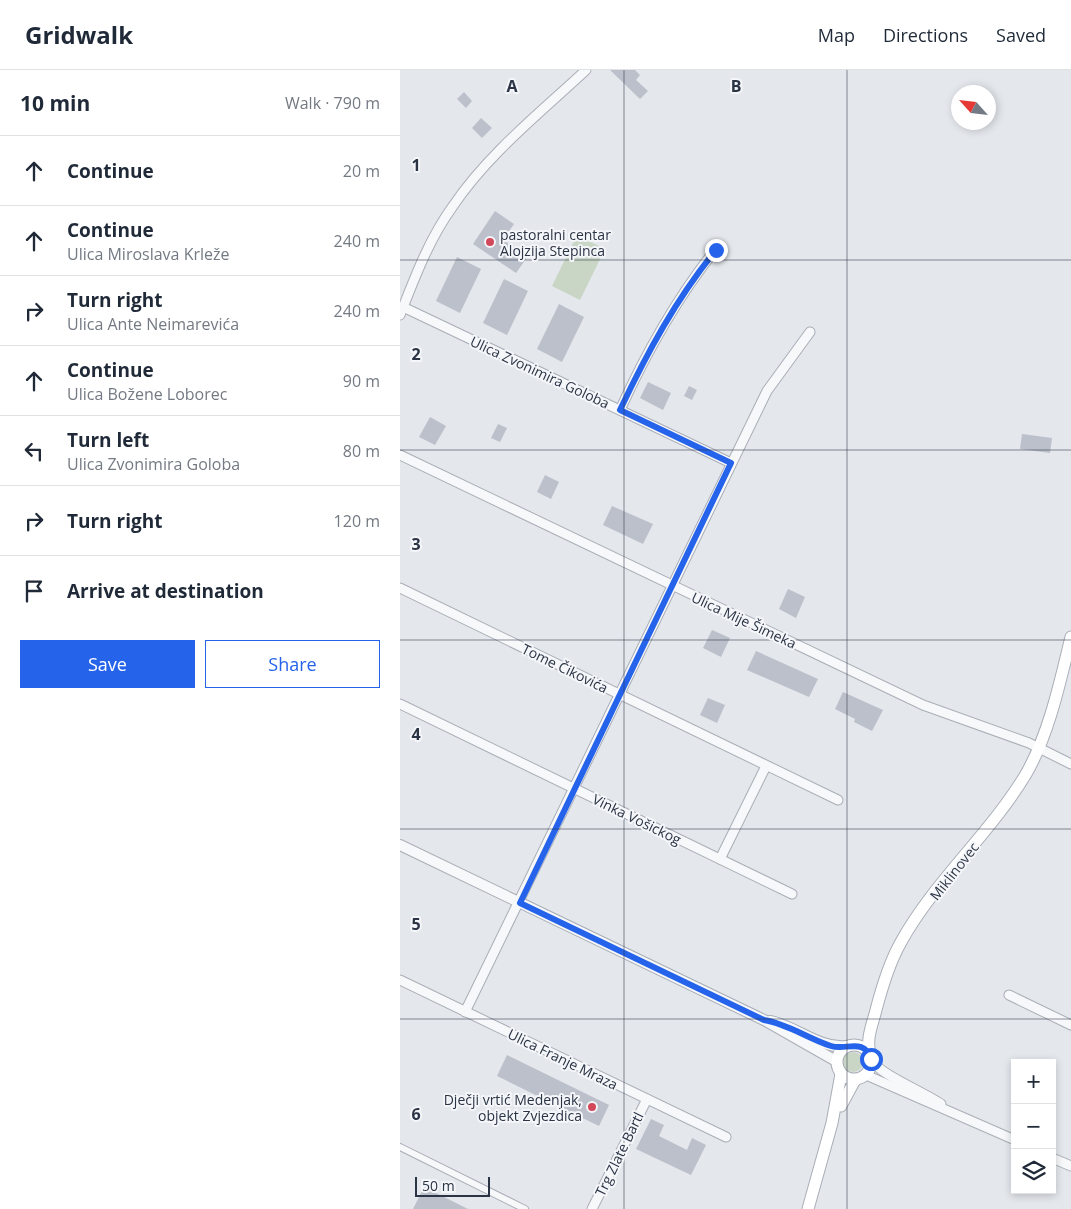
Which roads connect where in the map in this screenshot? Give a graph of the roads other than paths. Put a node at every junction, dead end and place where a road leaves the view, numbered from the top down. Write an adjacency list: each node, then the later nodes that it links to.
1 (586, 70): 3 (street)
2 (716, 250): 5 (street)
3 (402, 311): 5 (street, Ulica Zvonimira Goloba)
4 (810, 332): 7 (street)
5 (620, 410): 7 (street, Ulica Zvonimira Goloba)
6 (400, 455): 8 (street, Ulica Mije Šimeka)
7 (731, 463): 8 (street)
8 (673, 586): 11 (street); 13 (street, Ulica Mije Šimeka)
9 (400, 588): 11 (street, Tome Čikovića)
10 (1071, 637): 13 (main road, Miklinovec)
11 (620, 696): 15 (street, Tome Čikovića); 16 (street)
12 (400, 704): 16 (street, Vinka Vošickog)
13 (1038, 747): 14 (street); 24 (main road, Miklinovec)
14 (1071, 764)
15 (766, 766): 17 (street, Tome Čikovića); 19 (street)
16 (575, 790): 19 (street, Vinka Vošickog); 21 (street)
17 (838, 800)
18 (400, 845): 21 (street)
19 (720, 859): 20 (street, Vinka Vošickog)
20 (792, 894)
21 (520, 903): 25 (street); 26 (street)
22 (400, 980): 25 (street, Ulica Franje Mraza)
23 (1009, 995): 27 (street)
24 (878, 999): 28 (main road, Miklinovec); 29 (main road, Miklinovec)
25 (465, 1012): 33 (street, Ulica Franje Mraza)
26 (764, 1020): 28 (street); 30 (street)
27 (1071, 1025)
28 (849, 1045): 29 (main road); 30 (main road)
29 (870, 1056): 32 (main road); 34 (street)
30 (836, 1062): 31 (main road)
31 (841, 1074): 32 (main road); 35 (main road)
32 (861, 1077): 34 (street); 35 (main road)
33 (647, 1099): 36 (street, Ulica Franje Mraza); 42 (street, Trg Zlate Bartl)
34 (952, 1111): 37 (street)
35 (832, 1123): 43 (main road)
36 (726, 1137)
37 (1011, 1138)
38 (400, 1147): 41 (street)
39 (1056, 1160): 40 (street)
40 (1071, 1166)
41 (525, 1209)
42 (592, 1209)
43 (808, 1209)

